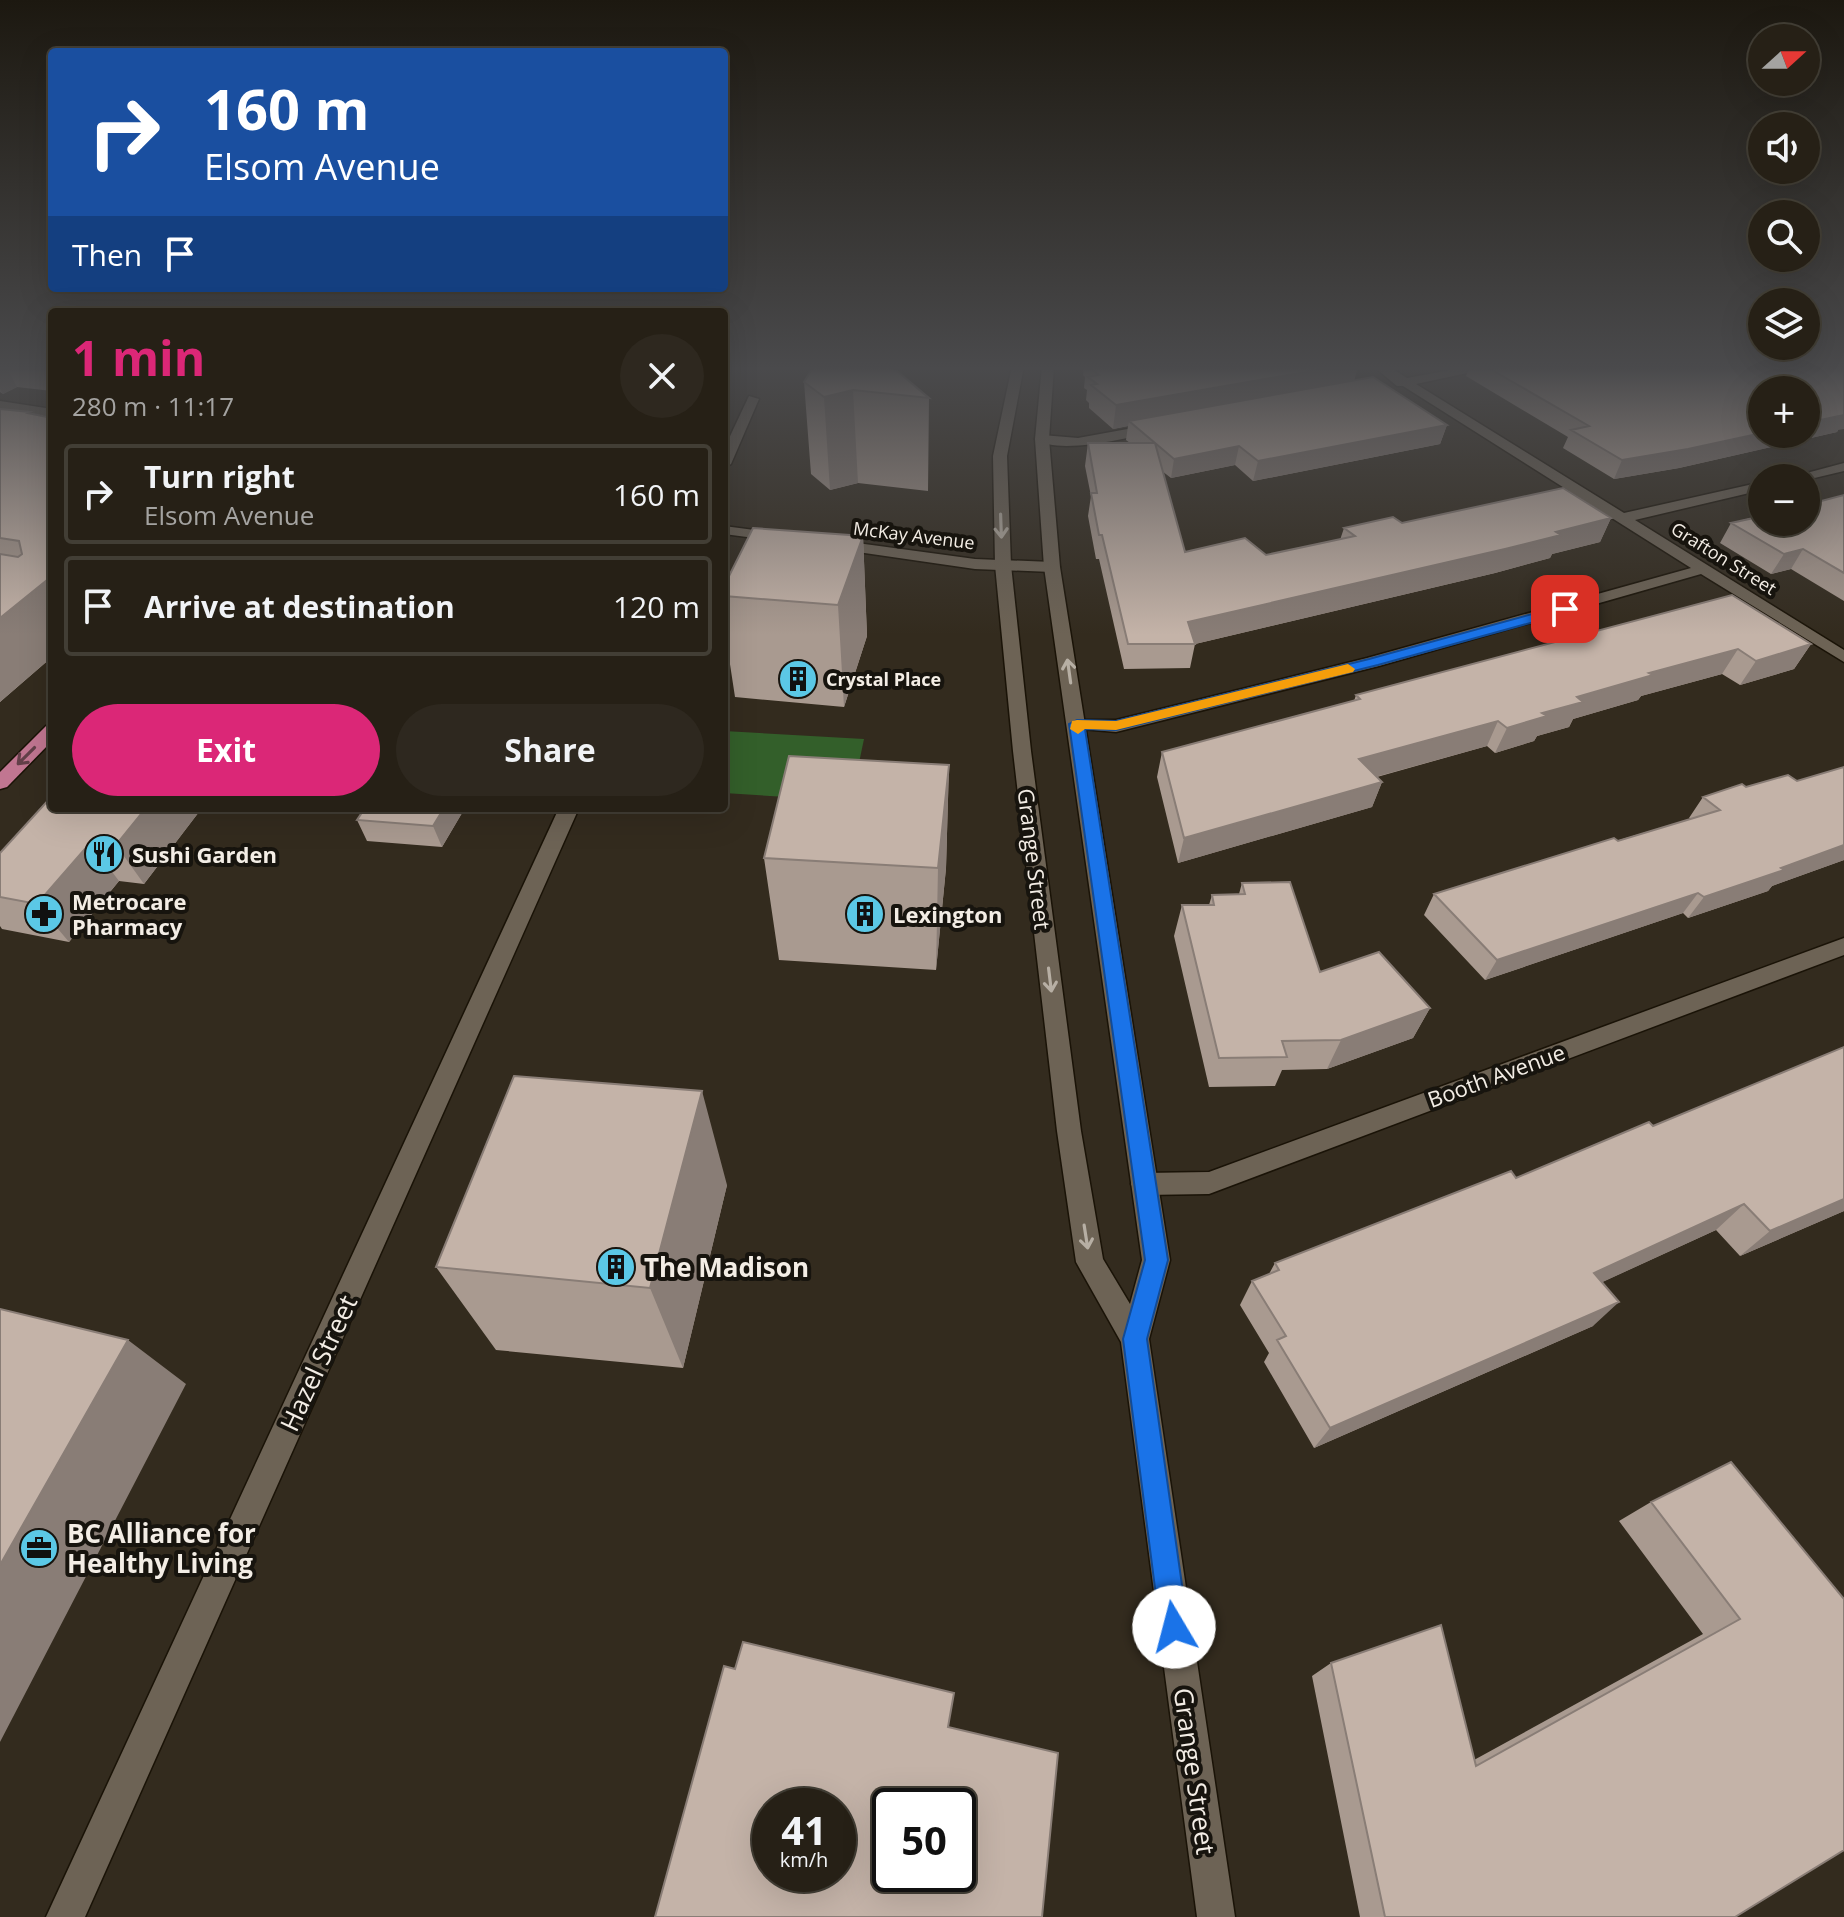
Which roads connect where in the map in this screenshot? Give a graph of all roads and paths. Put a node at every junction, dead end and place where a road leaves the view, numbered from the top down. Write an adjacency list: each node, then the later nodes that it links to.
1 (1000, 455): 9 (street, Grange Street, one-way to 9)
2 (1043, 455): 10 (street, Grange Street)
3 (1518, 455): 7 (street, Grafton Street)
4 (1844, 467): 5 (street)
5 (1820, 472)
6 (1748, 489): 7 (street)
7 (1623, 518): 11 (street, Grafton Street)
8 (728, 531): 9 (street, McKay Avenue)
9 (1003, 565): 10 (street, McKay Avenue); 19 (street, Grange Street, one-way to 19)
10 (1052, 567): 13 (street, Grange Street, one-way to 10)
11 (1703, 569): 12 (street, Grafton Street); 13 (street)
12 (1844, 657)
13 (1077, 724): 18 (street, Grange Street)
14 (48, 734): 15 (main road, one-way to 15)
15 (0, 783)
16 (567, 812): 20 (street, Hazel Street)
17 (1844, 946): 18 (street, Booth Avenue)
18 (1144, 1184): 19 (street, Grange Street)
19 (1135, 1339): 21 (street, Grange Street)
20 (65, 1917)
21 (1216, 1917)

